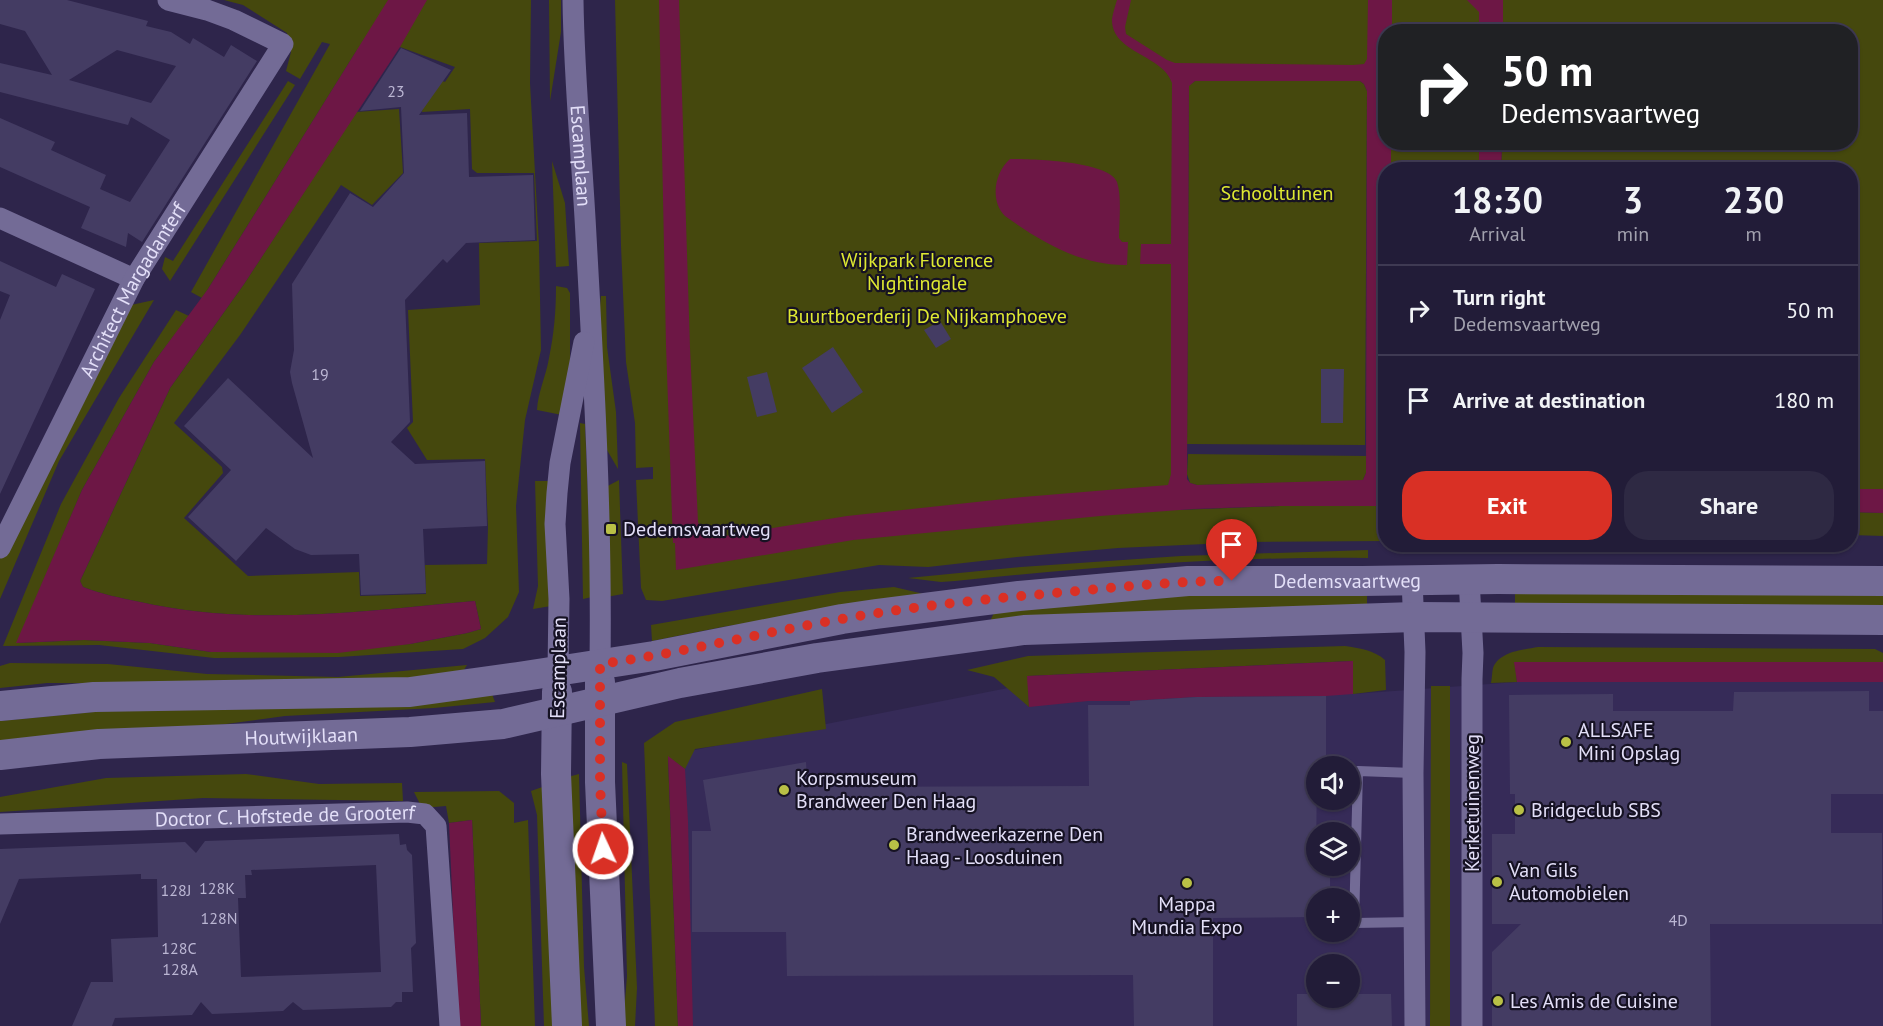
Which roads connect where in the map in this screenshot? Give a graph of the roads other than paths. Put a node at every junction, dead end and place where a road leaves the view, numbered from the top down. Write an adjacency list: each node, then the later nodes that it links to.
1 (168, 0): 4 (street, Architect Margadanterf)
2 (573, 0): 5 (street, Escamplaan)
3 (0, 218): 4 (street)
4 (134, 279): 6 (street, Architect Margadanterf)
5 (590, 312): 13 (street, Escamplaan); 14 (street, Escamplaan)
6 (0, 548)
7 (1469, 579): 8 (main road, Dedemsvaartweg); 9 (main road, Dedemsvaartweg); 11 (street, Kerketuinenweg)
8 (1412, 580): 10 (street); 13 (main road, Dedemsvaartweg)
9 (1883, 581)
10 (1414, 617): 11 (main road, Dedemsvaartweg); 15 (main road, Dedemsvaartweg); 19 (street)
11 (1470, 618): 12 (main road, Dedemsvaartweg); 26 (street, Kerketuinenweg)
12 (1883, 620)
13 (600, 664): 14 (main road); 15 (main road, Escamplaan)
14 (558, 671): 16 (main road); 17 (main road, Escamplaan)
15 (600, 700): 17 (main road, Houtwijklaan); 24 (main road, Escamplaan)
16 (0, 706)
17 (557, 711): 18 (main road, Houtwijklaan); 23 (main road, Escamplaan)
18 (0, 755)
19 (1413, 773): 21 (street); 21 (lane)
20 (0, 824): 22 (street, Doctor C. Hofstede de Grooterf)
21 (1415, 922): 25 (street)
22 (450, 1026)
23 (567, 1026)
24 (610, 1026)
25 (1415, 1026)
26 (1472, 1026)

